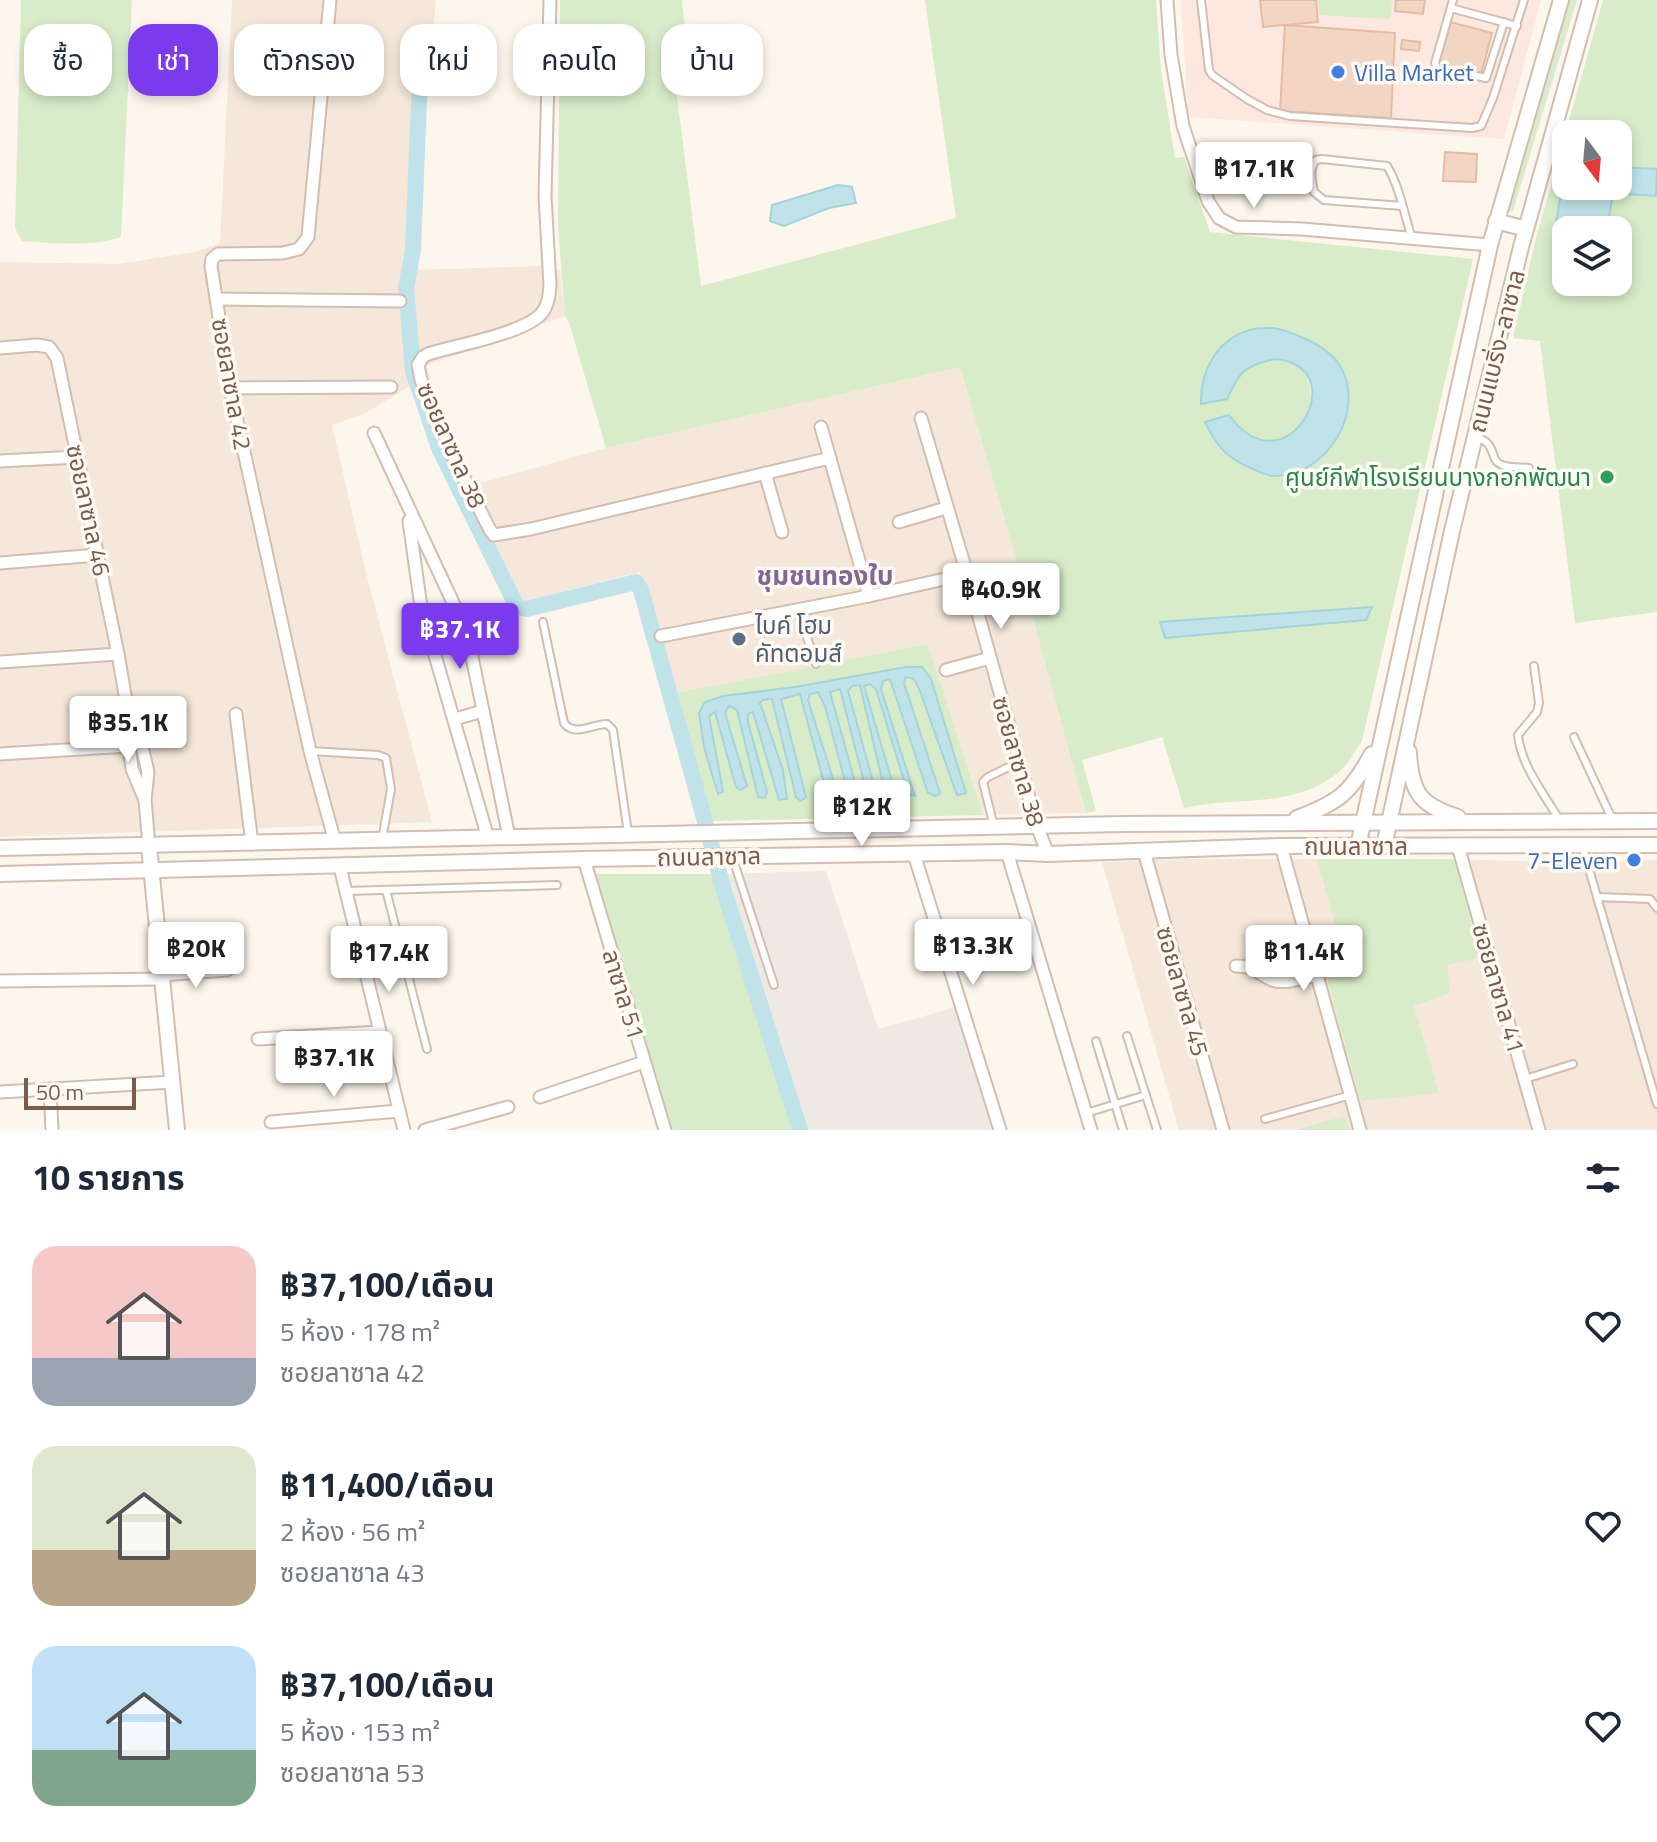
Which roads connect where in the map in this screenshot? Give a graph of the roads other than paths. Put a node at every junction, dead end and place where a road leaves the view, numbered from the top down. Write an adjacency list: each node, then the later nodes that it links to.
1 (330, 0): 16 (street, ซอยลาซาล 42)
2 (550, 0): 29 (street, ซอยลาซาล 38)
3 (1167, 0): 14 (street)
4 (1201, 0): 10 (lane)
5 (1524, 0): 10 (lane)
6 (1561, 0): 12 (street, ถนนแบริ่ง-ลาซาล)
7 (1590, 0): 13 (street, ถนนแบริ่ง-ลาซาล)
8 (1452, 4): 9 (lane); 9 (lane)
9 (1504, 22): 10 (lane)
10 (1517, 26)
11 (1402, 206): 11 (lane); 14 (lane)
12 (1496, 221): 13 (street); 15 (street, ถนนแบริ่ง-ลาซาล)
13 (1526, 229): 24 (street, ถนนแบริ่ง-ลาซาล)
14 (1412, 238): 15 (street)
15 (1490, 245): 51 (street, ถนนแบริ่ง-ลาซาล)
16 (217, 299): 17 (street); 20 (street, ซอยลาซาล 42)
17 (400, 301)
18 (0, 348): 25 (street, ซอยลาซาล 46)
19 (391, 387): 20 (street)
20 (230, 388): 55 (street, ซอยลาซาล 42)
21 (921, 418): 30 (street, ซอยลาซาล 38)
22 (821, 427): 26 (street)
23 (374, 433): 31 (street)
24 (1475, 438): 28 (lane); 49 (street, ถนนแบริ่ง-ลาซาล)
25 (78, 457): 27 (street); 34 (street, ซอยลาซาล 46)
26 (830, 458): 29 (street, ซอยลาซาล 38); 37 (street)
27 (0, 461)
28 (1529, 468)
29 (765, 473): 33 (street)
30 (946, 508): 32 (street); 36 (street, ซอยลาซาล 38)
31 (407, 509): 47 (street); 50 (street)
32 (899, 522)
33 (782, 532)
34 (98, 555): 35 (street); 41 (street, ซอยลาซาล 46)
35 (0, 563)
36 (967, 574): 37 (street); 42 (street, ซอยลาซาล 38)
37 (869, 596): 38 (street)
38 (797, 609): 40 (street); 44 (lane)
39 (543, 622): 69 (lane)
40 (661, 636)
41 (118, 654): 43 (street); 52 (street, ซอยลาซาล 46)
42 (990, 658): 46 (street); 57 (street, ซอยลาซาล 38)
43 (0, 662)
44 (816, 664)
45 (1534, 666): 61 (lane)
46 (946, 670)
47 (483, 711): 50 (street); 70 (street)
48 (236, 714): 74 (street)
49 (1412, 716): 59 (street, ถนนแบริ่ง-ลาซาล); 60 (street)
50 (455, 719): 71 (street)
51 (1384, 722): 64 (street); 65 (street, ถนนแบริ่ง-ลาซาล)
52 (130, 724): 54 (street, ซอยลาซาล 46); 58 (street, ซอยลาซาล 46)
53 (1574, 737): 62 (lane)
54 (129, 746): 56 (street); 58 (street, ซอยลาซาล 46)
55 (310, 751): 72 (lane); 73 (street, ซอยลาซาล 42)
56 (0, 754)
57 (1019, 762): 67 (street, ซอยลาซาล 38); 68 (lane)
58 (145, 800): 77 (street, ซอยลาซาล 46)
59 (1389, 821): 60 (street, ถนนลาซาล); 65 (street, ถนนลาซาล); 80 (street, ถนนแบริ่ง-ลาซาล)
60 (1489, 821): 61 (street, ถนนลาซาล)
61 (1560, 821): 62 (street, ถนนลาซาล)
62 (1613, 821): 63 (street, ถนนลาซาล)
63 (1657, 821)
64 (1265, 822): 65 (street, ถนนลาซาล); 66 (street, ถนนลาซาล)
65 (1362, 822): 79 (street, ถนนแบริ่ง-ลาซาล)
66 (1122, 824): 67 (street, ถนนลาซาล); 83 (street)
67 (1037, 826): 68 (street, ถนนลาซาล); 87 (street, ซอยลาซาล 38)
68 (994, 827): 69 (street, ถนนลาซาล)
69 (628, 834): 70 (street, ถนนลาซาล)
70 (509, 837): 71 (street, ถนนลาซาล)
71 (488, 838): 72 (street, ถนนลาซาล)
72 (381, 841): 73 (street, ถนนลาซาล)
73 (335, 842): 74 (street, ถนนลาซาล)
74 (252, 844): 77 (street, ถนนลาซาล)
75 (1582, 845): 76 (street, ถนนลาซาล); 81 (street, ถนนลาซาล); 96 (lane)
76 (1657, 845)
77 (149, 846): 82 (street, ถนนลาซาล); 91 (street)
78 (1281, 846): 79 (street, ถนนลาซาล); 84 (street, ถนนลาซาล); 100 (street)
79 (1358, 846): 80 (street, ถนนลาซาล)
80 (1384, 846): 81 (street, ถนนลาซาล)
81 (1458, 846): 111 (street, ซอยลาซาล 41)
82 (0, 848)
83 (1125, 851): 84 (street, ถนนลาซาล); 87 (street, ถนนลาซาล)
84 (1144, 851): 134 (street, ซอยลาซาล 45)
85 (1007, 852): 86 (street, ถนนลาซาล); 87 (street, ถนนลาซาล); 122 (street)
86 (914, 854): 88 (street, ถนนลาซาล); 130 (street)
87 (1048, 854)
88 (732, 856): 89 (street, ถนนลาซาล); 103 (lane)
89 (584, 859): 90 (street, ถนนลาซาล); 109 (street, ลาซาล 51)
90 (340, 867): 91 (street, ถนนลาซาล); 95 (street)
91 (150, 870): 92 (street, ถนนลาซาล); 101 (street)
92 (0, 874)
93 (557, 885): 94 (lane)
94 (386, 890): 95 (lane); 108 (lane)
95 (346, 891): 104 (street)
96 (1597, 897): 97 (lane); 118 (lane)
97 (1657, 908)
98 (1236, 966): 100 (street)
99 (227, 970): 101 (street)
100 (1317, 975): 116 (street)
101 (162, 977): 102 (street); 112 (street)
102 (0, 981)
103 (774, 985)
104 (380, 1032): 106 (street); 121 (street)
105 (1127, 1036): 115 (lane)
106 (258, 1039)
107 (1096, 1041): 119 (lane)
108 (427, 1049)
109 (644, 1062): 117 (street); 129 (street, ลาซาล 51)
110 (1573, 1064): 111 (lane)
111 (1525, 1079): 136 (street, ซอยลาซาล 41)
112 (173, 1082): 113 (street); 126 (street)
113 (50, 1089): 114 (street); 125 (street)
114 (0, 1092)
115 (1146, 1095): 119 (lane); 133 (lane)
116 (1351, 1095): 123 (lane); 135 (street)
117 (540, 1097)
118 (1657, 1104)
119 (1115, 1105): 122 (lane); 132 (lane)
120 (508, 1107): 128 (street)
121 (399, 1111): 124 (street); 127 (street)
122 (1086, 1113): 131 (street)
123 (1265, 1119)
124 (271, 1122)
125 (52, 1130)
126 (177, 1130)
127 (404, 1130)
128 (425, 1130)
129 (665, 1130)
130 (1000, 1130)
131 (1091, 1130)
132 (1123, 1130)
133 (1157, 1130)
134 (1223, 1130)
135 (1360, 1130)
136 (1539, 1130)

